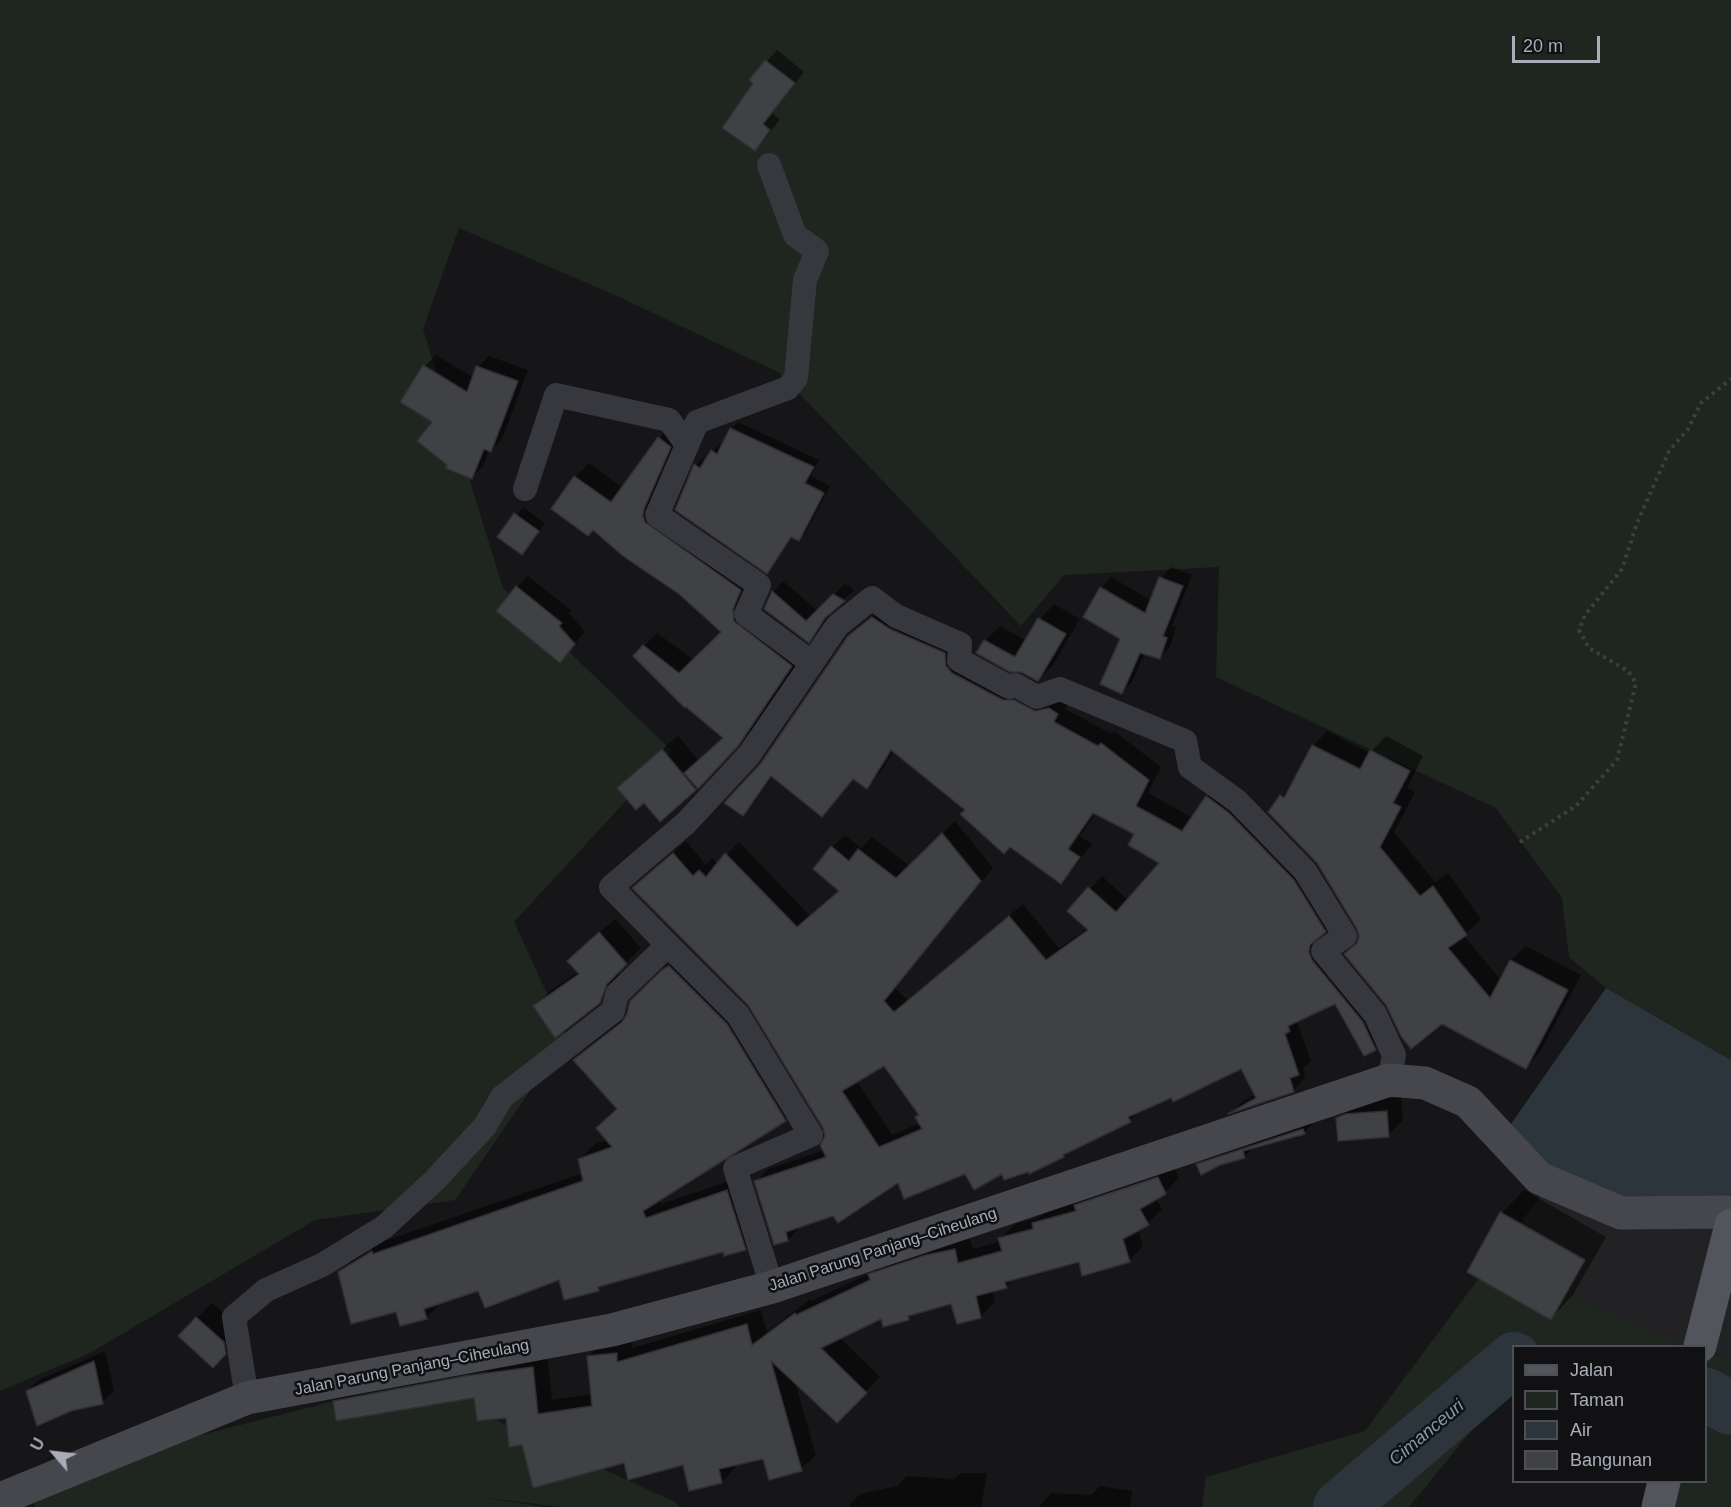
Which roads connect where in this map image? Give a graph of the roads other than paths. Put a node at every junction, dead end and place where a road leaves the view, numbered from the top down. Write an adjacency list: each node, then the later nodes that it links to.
1 (769, 165): 2 (street)
2 (687, 445): 3 (street); 4 (street)
3 (525, 489)
4 (812, 663): 5 (street); 6 (street)
5 (668, 945): 9 (street); 11 (street)
6 (1389, 1080): 7 (street, Jalan Parung Panjang–Ciheulang); 9 (street, Jalan Parung Panjang–Ciheulang)
7 (1731, 1212)
8 (1731, 1225): 10 (main road)
9 (772, 1287): 11 (street, Jalan Parung Panjang–Ciheulang)
10 (1701, 1342)
11 (247, 1398): 13 (street, Jalan Parung Panjang–Ciheulang)
12 (1665, 1483): 14 (main road)
13 (0, 1499)
14 (1658, 1507)

